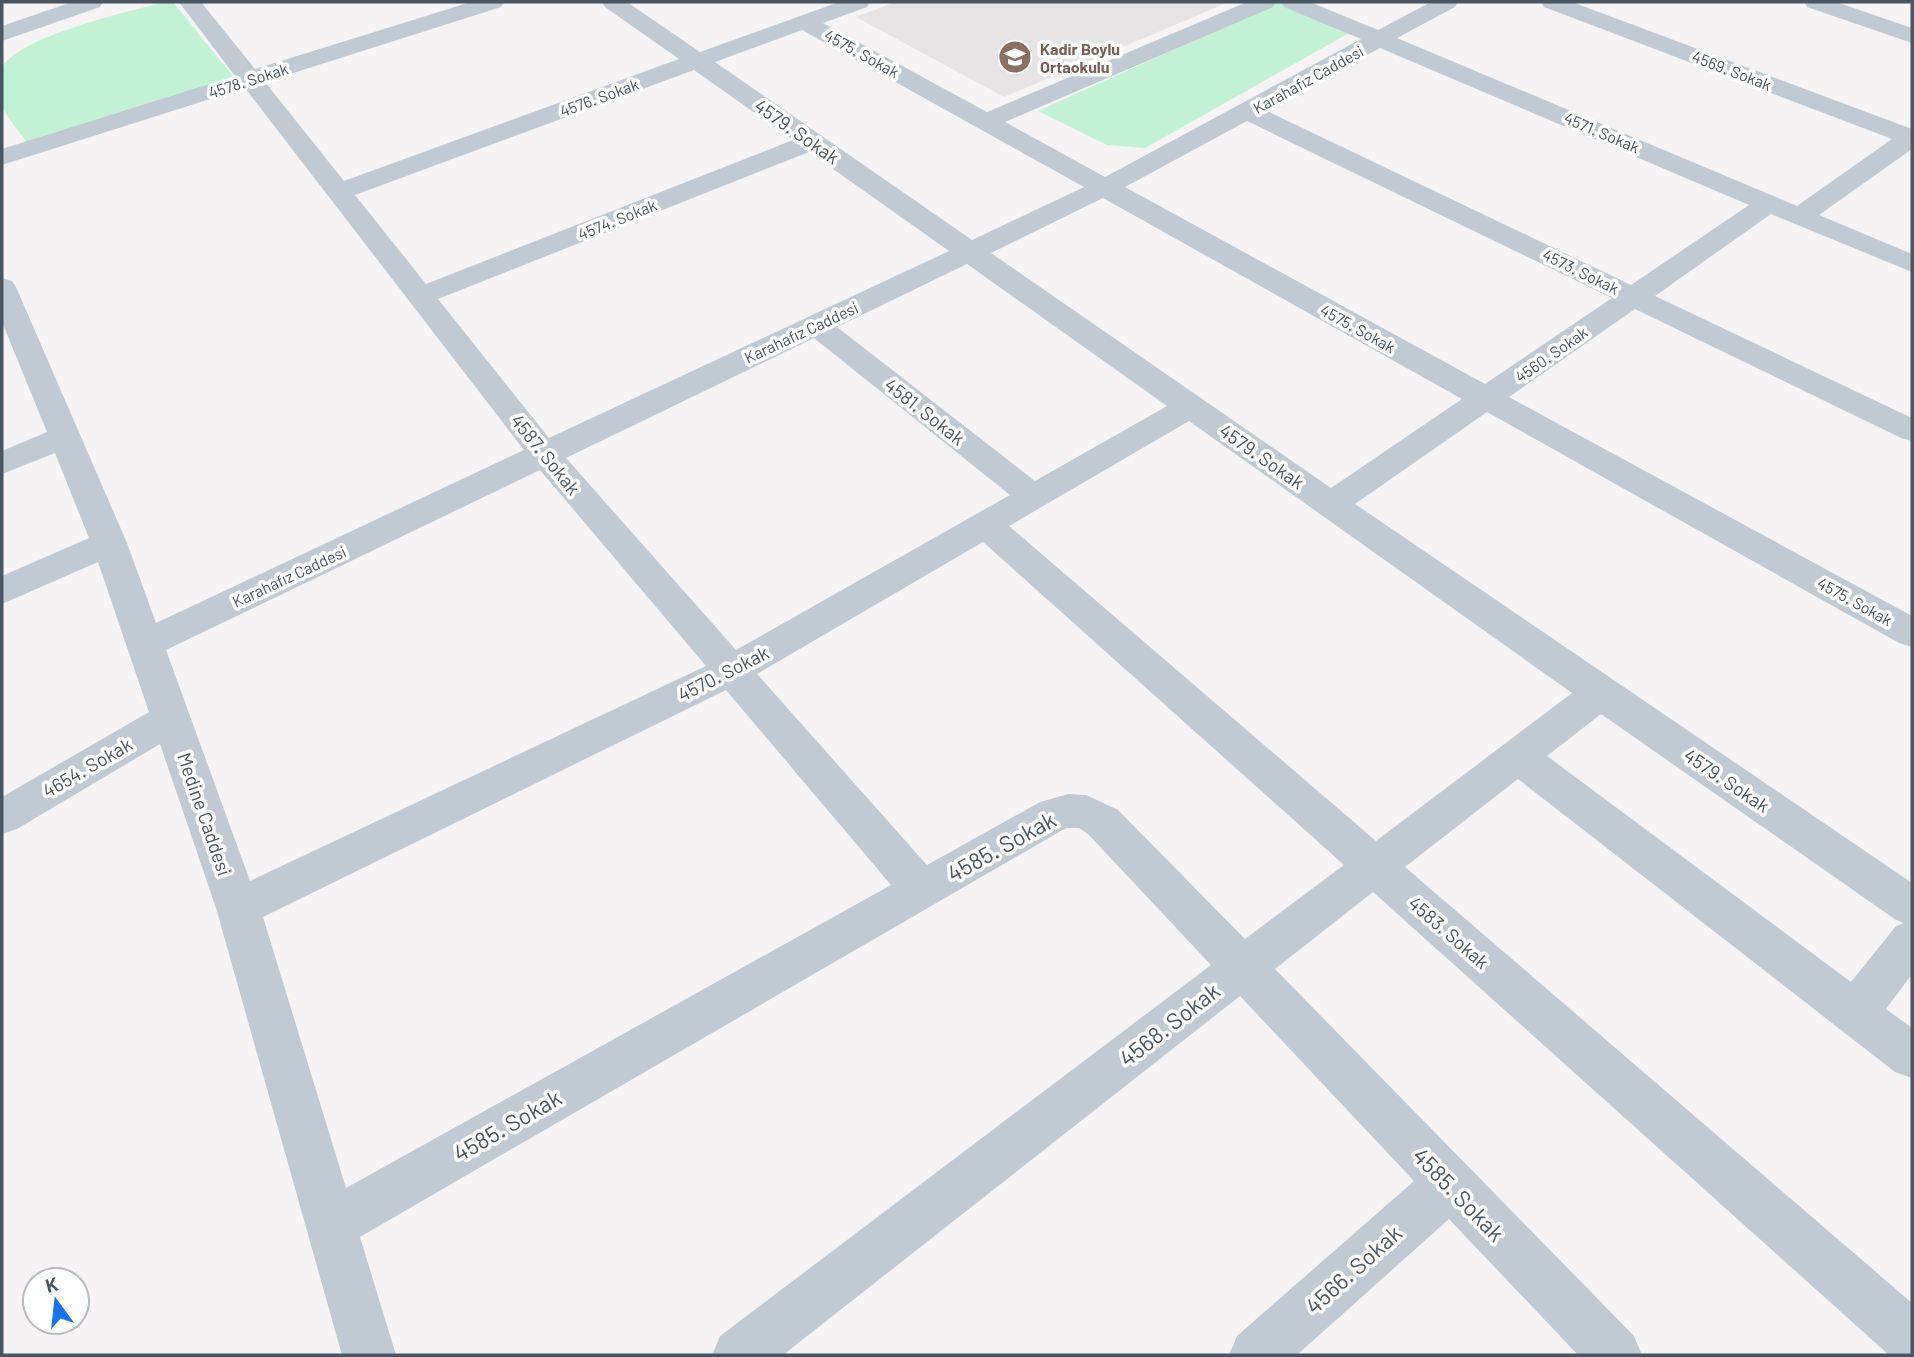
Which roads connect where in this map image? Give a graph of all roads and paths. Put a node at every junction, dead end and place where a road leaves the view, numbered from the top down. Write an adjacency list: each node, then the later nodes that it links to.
1 (92, 2): 12 (street)
2 (190, 2): 16 (street, 4587. Sokak)
3 (493, 2): 16 (street, 4578. Sokak)
4 (613, 2): 15 (street, 4579. Sokak)
5 (859, 2): 11 (street, 4576. Sokak)
6 (1265, 2): 18 (street)
7 (1292, 2): 14 (street, 4571. Sokak)
8 (1447, 2): 14 (street, Karahafız Caddesi)
9 (1552, 2): 19 (street, 4569. Sokak)
10 (1815, 2): 13 (street)
11 (804, 22): 15 (street, 4576. Sokak); 18 (street, 4575. Sokak)
12 (2, 34)
13 (1912, 35)
14 (1381, 38): 17 (street, Karahafız Caddesi); 24 (street, 4571. Sokak)
15 (697, 61): 20 (street, 4579. Sokak); 23 (street, 4576. Sokak)
16 (250, 79): 21 (street, 4578. Sokak); 23 (street, 4587. Sokak)
17 (1249, 112): 22 (street, Karahafız Caddesi); 30 (street, 4573. Sokak)
18 (985, 122): 22 (street, 4575. Sokak)
19 (1912, 137): 25 (street)
20 (813, 141): 26 (street, 4579. Sokak); 29 (street, 4574. Sokak)
21 (2, 157)
22 (1104, 188): 26 (street, Karahafız Caddesi); 33 (street, 4575. Sokak)
23 (338, 192): 29 (street, 4587. Sokak)
24 (1770, 203): 25 (street, 4571. Sokak); 30 (street, 4560. Sokak)
25 (1800, 216): 27 (street, 4571. Sokak)
26 (970, 252): 31 (street, Karahafız Caddesi); 34 (street, 4579. Sokak)
27 (1912, 264)
28 (2, 287): 32 (street, Medine Caddesi)
29 (421, 296): 37 (street, 4587. Sokak)
30 (1633, 297): 33 (street, 4560. Sokak); 35 (street, 4573. Sokak)
31 (816, 325): 37 (street, Karahafız Caddesi); 39 (street, 4581. Sokak)
32 (15, 353): 36 (street, Medine Caddesi)
33 (1486, 398): 40 (street, 4560. Sokak); 44 (street, 4575. Sokak)
34 (1191, 407): 39 (street, 4570. Sokak); 40 (street, 4579. Sokak)
35 (1912, 431)
36 (65, 437): 38 (street); 42 (street, Medine Caddesi)
37 (544, 454): 45 (street, Karahafız Caddesi); 46 (street, 4587. Sokak)
38 (2, 463)
39 (1034, 497): 41 (street, 4570. Sokak)
40 (1331, 504): 47 (street, 4579. Sokak)
41 (986, 525): 46 (street, 4570. Sokak); 51 (street, 4583. Sokak)
42 (109, 542): 43 (street); 45 (street, Medine Caddesi)
43 (2, 591)
44 (1912, 633)
45 (145, 644): 48 (street, Medine Caddesi)
46 (731, 671): 52 (street, 4587. Sokak); 54 (street, 4570. Sokak)
47 (1600, 693): 49 (street, 4568. Sokak); 53 (street, 4579. Sokak)
48 (172, 718): 50 (street, 4654. Sokak); 54 (street, Medine Caddesi)
49 (1517, 756): 51 (street, 4568. Sokak); 57 (street)
50 (2, 817)
51 (1374, 866): 56 (street, 4568. Sokak); 61 (street, 4583. Sokak)
52 (922, 890): 56 (street, 4585. Sokak); 60 (street, 4585. Sokak)
53 (1912, 907)
54 (238, 908): 60 (street, Medine Caddesi)
55 (1912, 940): 57 (street)
56 (1242, 968): 59 (street, 4585. Sokak); 63 (street, 4568. Sokak)
57 (1855, 1013): 58 (street)
58 (1912, 1056)
59 (1450, 1184): 64 (street, 4566. Sokak); 65 (street, 4585. Sokak)
60 (331, 1225): 62 (street, Medine Caddesi)
61 (1912, 1339)
62 (369, 1355)
63 (740, 1355)
64 (1256, 1355)
65 (1615, 1355)

